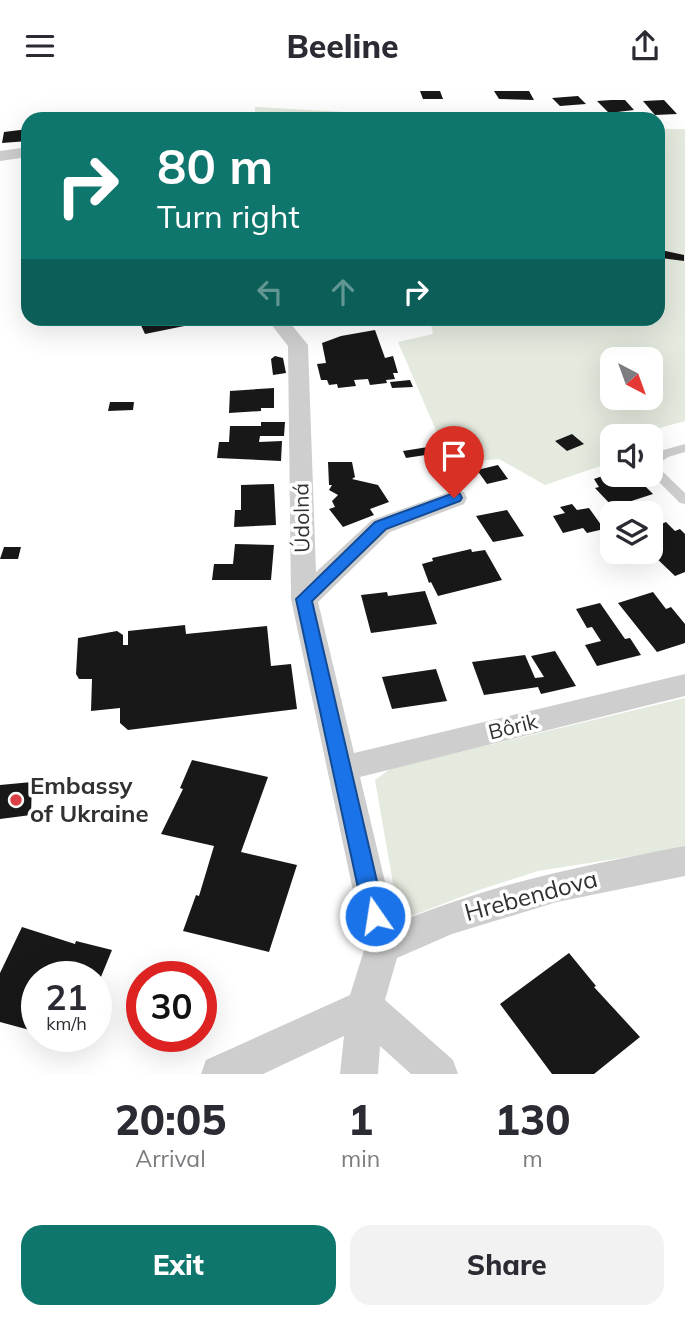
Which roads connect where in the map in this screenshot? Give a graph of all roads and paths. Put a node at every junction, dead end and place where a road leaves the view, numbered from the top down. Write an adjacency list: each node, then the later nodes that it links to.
1 (21, 153): 2 (street)
2 (0, 156)
3 (283, 326): 7 (street, Údolná)
4 (685, 448): 6 (lane)
5 (454, 498): 7 (street)
6 (685, 500)
7 (304, 599): 9 (street, Údolná)
8 (685, 685): 9 (street, Bôrik)
9 (341, 768): 11 (street, Údolná)
10 (683, 863): 11 (street, Hrebendova)
11 (383, 947): 12 (street, Údolná)
12 (365, 1007): 13 (street); 14 (street, Údolná); 15 (street)
13 (220, 1074)
14 (359, 1074)
15 (439, 1074)

